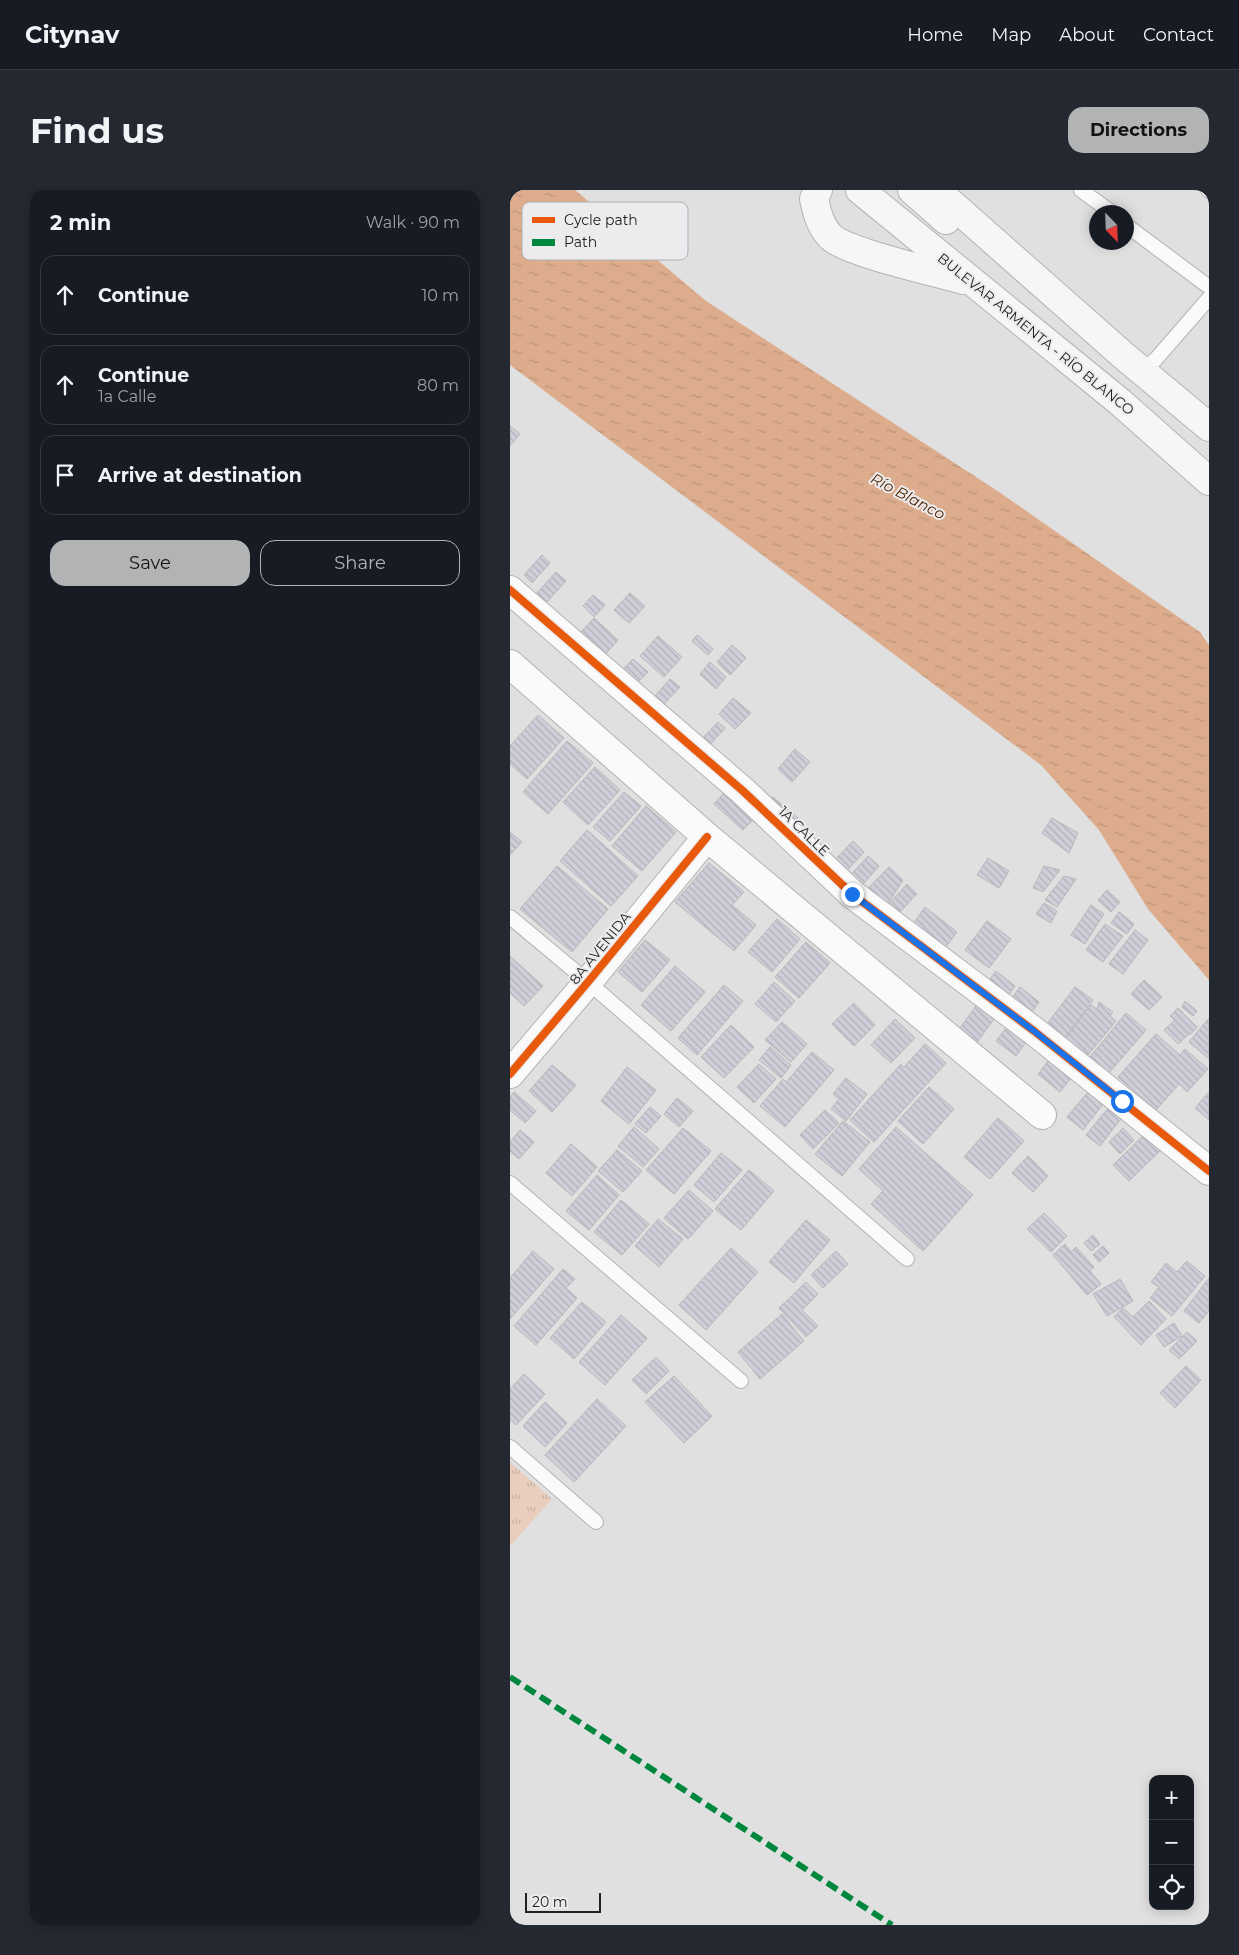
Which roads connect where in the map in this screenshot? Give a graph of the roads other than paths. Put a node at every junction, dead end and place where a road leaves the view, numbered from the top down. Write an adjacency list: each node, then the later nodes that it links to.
1 (818, 190): 8 (main road)
2 (860, 190): 8 (main road, BULEVAR ARMENTA - RÍO BLANCO)
3 (912, 190): 11 (main road)
4 (936, 190): 11 (main road)
5 (1081, 190): 6 (lane)
6 (1101, 205)
7 (1134, 230): 9 (lane)
8 (972, 282): 13 (main road, BULEVAR ARMENTA - RÍO BLANCO)
9 (1209, 286)
10 (1209, 298): 11 (lane)
11 (1133, 364): 12 (main road)
12 (1209, 427)
13 (1209, 481)
14 (510, 590): 21 (street, 1A CALLE)
15 (510, 664): 16 (street)
16 (707, 837): 18 (street, 8A AVENIDA); 20 (street)
17 (510, 917): 18 (lane)
18 (588, 982): 19 (street, 8A AVENIDA); 23 (lane)
19 (510, 1074)
20 (1042, 1115)
21 (1209, 1171)
22 (510, 1182): 24 (lane)
23 (907, 1259)
24 (741, 1381)
25 (510, 1447): 26 (lane)
26 (596, 1522)

